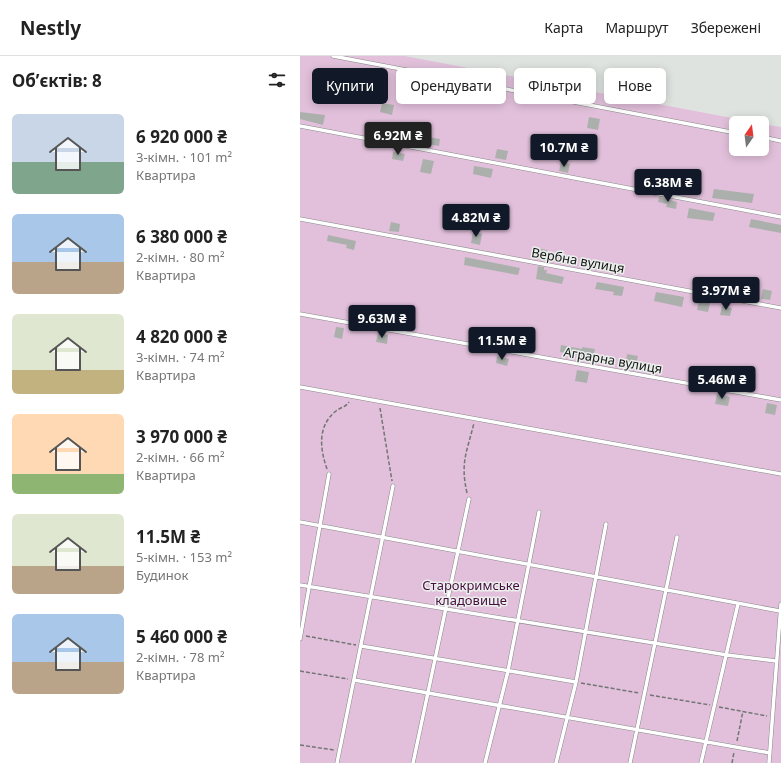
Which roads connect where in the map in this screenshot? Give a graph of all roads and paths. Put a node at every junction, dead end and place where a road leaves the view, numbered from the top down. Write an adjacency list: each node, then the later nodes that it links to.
1 (333, 56): 3 (lane)
2 (300, 126): 6 (lane)
3 (729, 131)
4 (769, 138): 5 (lane)
5 (781, 141)
6 (781, 217)
7 (300, 219): 8 (lane, Вербна вулиця)
8 (781, 308)
9 (300, 314): 12 (lane, Аграрна вулиця)
10 (300, 387): 11 (lane)
11 (352, 396): 13 (lane); 15 (path)
12 (781, 400)
13 (380, 402): 14 (lane); 17 (path)
14 (475, 419): 16 (lane); 18 (path)
15 (328, 474): 22 (lane)
16 (781, 474)
17 (393, 486): 24 (lane)
18 (469, 499): 25 (lane)
19 (539, 512): 26 (lane)
20 (300, 522): 22 (lane)
21 (606, 524): 27 (lane)
22 (320, 526): 24 (lane); 29 (lane)
23 (677, 537): 30 (lane)
24 (383, 538): 25 (lane); 31 (lane)
25 (458, 552): 26 (lane); 34 (lane)
26 (529, 565): 27 (lane); 36 (lane)
27 (596, 578): 30 (lane); 37 (lane)
28 (300, 585): 29 (lane)
29 (309, 586): 31 (lane); 38 (lane)
30 (666, 591): 32 (lane); 40 (lane)
31 (371, 596): 34 (lane); 41 (lane)
32 (738, 604): 35 (lane); 42 (lane)
33 (781, 604): 35 (lane)
34 (446, 609): 36 (lane); 43 (lane)
35 (780, 611): 44 (lane)
36 (518, 621): 37 (lane); 46 (lane)
37 (585, 632): 40 (lane); 48 (lane)
38 (300, 635): 39 (lane); 41 (path)
39 (300, 639)
40 (655, 643): 42 (lane); 50 (lane)
41 (361, 646): 43 (lane); 47 (lane)
42 (727, 655): 44 (lane); 52 (lane)
43 (435, 658): 46 (lane); 49 (lane)
44 (776, 661): 54 (lane)
45 (300, 671): 47 (path)
46 (508, 671): 48 (lane); 51 (lane)
47 (354, 680): 49 (lane); 60 (lane)
48 (576, 682): 50 (path); 55 (lane)
49 (428, 694): 51 (lane); 63 (lane)
50 (644, 694): 52 (path); 56 (lane)
51 (499, 706): 55 (lane); 64 (lane)
52 (714, 706): 53 (path); 57 (lane)
53 (743, 711): 54 (path); 59 (path)
54 (773, 717): 61 (lane)
55 (567, 718): 56 (lane); 65 (lane)
56 (637, 730): 57 (lane); 66 (lane)
57 (706, 742): 59 (lane); 67 (lane)
58 (300, 745): 60 (path)
59 (735, 747): 61 (lane); 68 (path)
60 (340, 751): 62 (lane)
61 (770, 753): 69 (lane)
62 (337, 763)
63 (413, 763)
64 (485, 763)
65 (556, 763)
66 (630, 763)
67 (701, 763)
68 (732, 763)
69 (769, 763)

